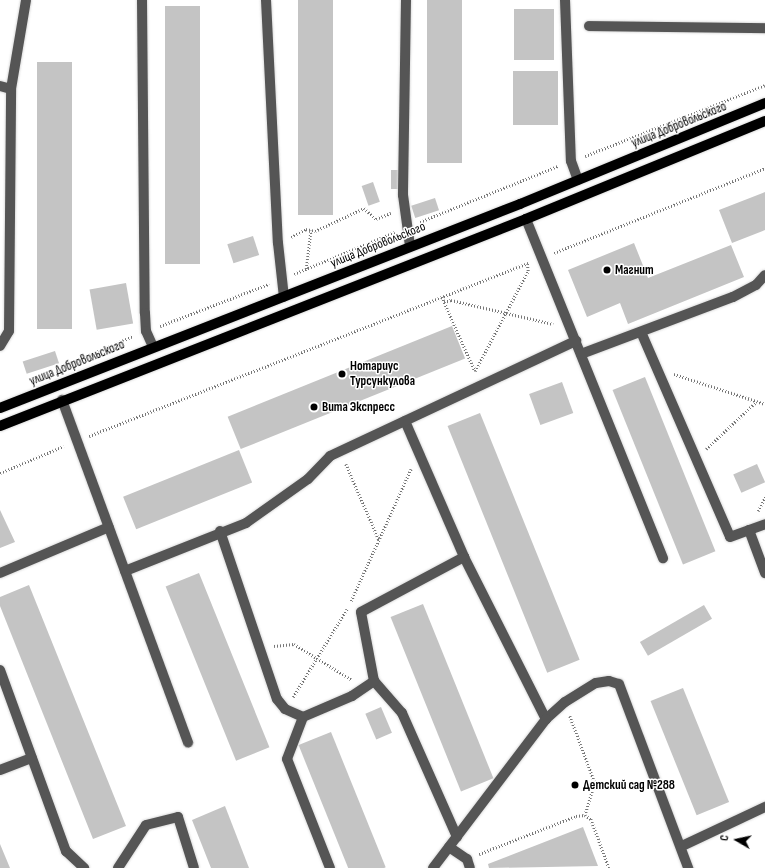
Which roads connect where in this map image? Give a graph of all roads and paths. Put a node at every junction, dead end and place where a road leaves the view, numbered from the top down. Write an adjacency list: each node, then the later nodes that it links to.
1 (26, 0): 10 (lane)
2 (142, 0): 32 (lane)
3 (266, 0): 20 (lane)
4 (406, 0): 16 (lane)
5 (565, 0): 13 (lane)
6 (589, 26): 7 (lane)
7 (765, 28)
8 (0, 86): 10 (lane)
9 (765, 86): 13 (path)
10 (11, 89): 35 (lane)
11 (765, 103): 15 (main road, улица Добровольского)
12 (765, 121): 17 (main road)
13 (570, 161): 15 (lane); 18 (path)
14 (765, 168): 22 (path)
15 (578, 180): 21 (main road, улица Добровольского)
16 (404, 207): 18 (lane); 19 (path)
17 (526, 219): 22 (lane); 43 (main road)
18 (407, 227): 21 (lane); 24 (path)
19 (311, 230): 20 (path); 24 (path)
20 (278, 244): 26 (lane)
21 (410, 246): 27 (main road, улица Добровольского)
22 (542, 258): 23 (path); 31 (lane)
23 (527, 264): 28 (path); 30 (path)
24 (306, 269): 26 (path)
25 (765, 275): 33 (lane)
26 (282, 279): 27 (lane); 32 (path)
27 (284, 297): 36 (main road, улица Добровольского)
28 (442, 297): 29 (path); 49 (path)
29 (444, 302): 30 (path); 40 (path)
30 (506, 313): 31 (path); 40 (path)
31 (571, 329): 34 (lane)
32 (146, 331): 36 (lane); 38 (path)
33 (641, 332): 37 (lane); 39 (lane)
34 (576, 341): 37 (lane); 42 (lane)
35 (0, 346)
36 (153, 347): 41 (main road, улица Добровольского)
37 (581, 354): 60 (lane)
38 (67, 365)
39 (655, 368): 44 (path); 52 (lane)
40 (475, 371): 42 (path)
41 (56, 385): 43 (main road); 46 (main road, улица Добровольского)
42 (481, 385): 47 (lane)
43 (62, 400): 48 (main road); 49 (lane)
44 (757, 401): 45 (path); 52 (path)
45 (765, 404)
46 (0, 408)
47 (405, 421): 50 (lane); 51 (lane)
48 (0, 426)
49 (77, 441): 53 (path); 55 (lane)
50 (340, 451): 57 (lane); 58 (path)
51 (419, 452): 58 (path); 59 (lane)
52 (695, 459): 56 (lane)
53 (0, 473)
54 (765, 524): 56 (lane)
55 (109, 527): 61 (lane); 62 (lane)
56 (749, 530): 63 (lane)
57 (220, 531): 61 (lane); 64 (lane)
58 (379, 540): 65 (path)
59 (464, 557): 67 (lane); 72 (lane)
60 (663, 558)
61 (125, 571): 73 (lane)
62 (0, 573)
63 (765, 573)
64 (260, 648): 65 (path); 70 (lane)
65 (318, 656): 68 (path); 70 (path)
66 (0, 670): 74 (lane)
67 (374, 681): 68 (lane); 78 (lane)
68 (364, 688): 71 (lane)
69 (565, 702): 72 (lane); 77 (path); 80 (lane)
70 (285, 709): 71 (lane)
71 (303, 717): 85 (lane)
72 (546, 719): 78 (lane)
73 (188, 743)
74 (32, 758): 75 (lane); 82 (lane)
75 (0, 770)
76 (765, 807): 80 (lane)
77 (585, 815): 81 (path); 87 (path)
78 (457, 836): 79 (lane)
79 (449, 846): 81 (lane); 86 (lane)
80 (682, 846): 88 (lane)
81 (469, 863)
82 (84, 868)
83 (118, 868): 84 (lane)
84 (194, 868)
85 (330, 868)
86 (433, 868)
87 (610, 868)
88 (688, 868)

